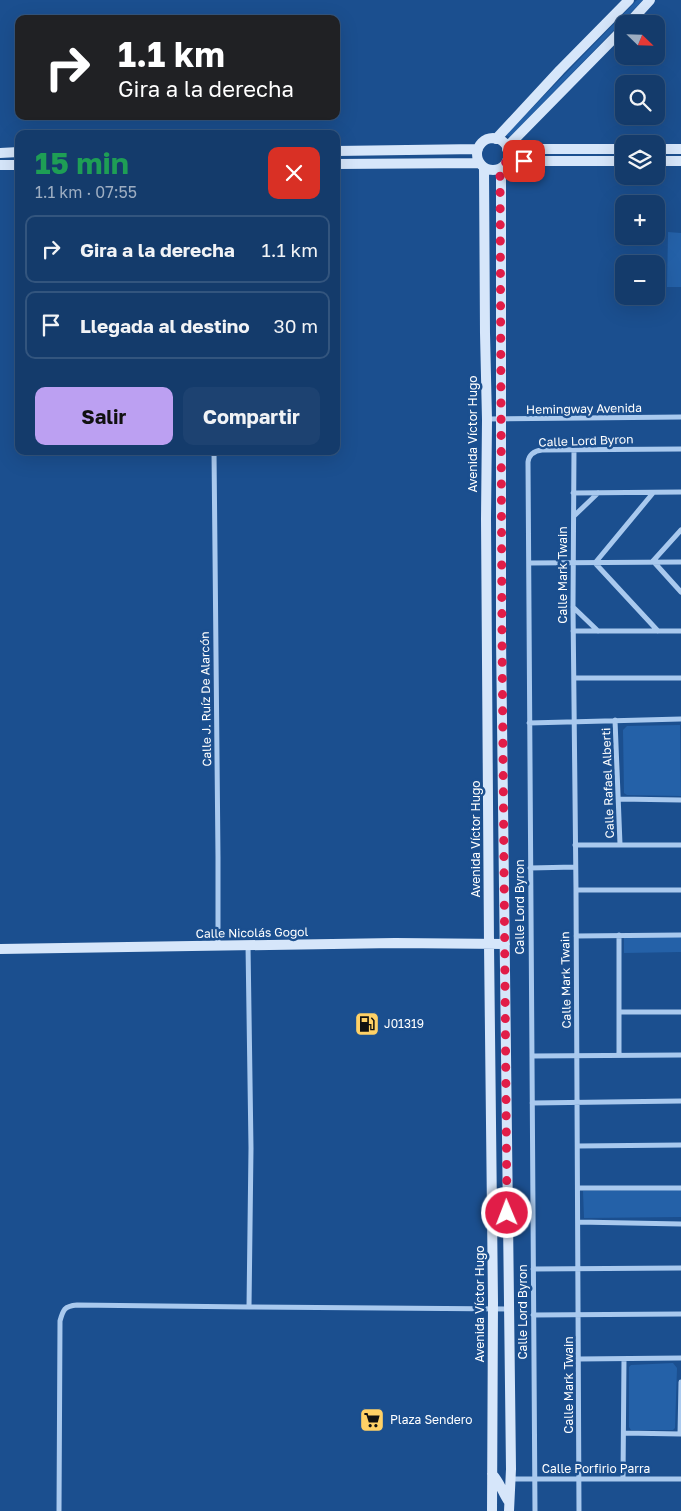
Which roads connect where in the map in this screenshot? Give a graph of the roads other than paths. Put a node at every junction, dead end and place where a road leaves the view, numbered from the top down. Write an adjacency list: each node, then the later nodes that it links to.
1 (629, 0): 5 (street)
2 (650, 0): 3 (street)
3 (636, 15)
4 (615, 37): 6 (street)
5 (496, 139): 6 (street); 7 (street)
6 (507, 148): 8 (street); 18 (street)
7 (478, 149): 11 (street); 21 (street)
8 (615, 149)
9 (665, 149): 10 (street)
10 (681, 149)
11 (340, 150)
12 (15, 152): 13 (street)
13 (0, 153)
14 (681, 160): 16 (street)
15 (615, 161): 18 (street)
16 (665, 161)
17 (340, 164): 21 (street)
18 (504, 164): 21 (street); 22 (street)
19 (0, 165): 20 (street)
20 (15, 165)
21 (482, 165): 23 (street, Avenida Víctor Hugo)
22 (501, 333): 23 (street); 26 (street)
23 (485, 334): 25 (street, Avenida Víctor Hugo)
24 (681, 418): 26 (street, Hemingway Avenida)
25 (487, 419): 26 (street, Hemingway Avenida); 65 (street, Avenida Víctor Hugo)
26 (501, 420): 66 (street)
27 (574, 449): 28 (street, Calle Lord Byron); 31 (street, Calle Mark Twain); 38 (street, Calle Lord Byron)
28 (681, 449)
29 (214, 455): 68 (street, Calle J. Ruíz De Alarcón)
30 (681, 492): 33 (street)
31 (573, 493): 32 (street); 34 (street, Calle Mark Twain)
32 (598, 493): 33 (street); 34 (street)
33 (653, 493): 40 (street)
34 (574, 516): 39 (street, Calle Mark Twain)
35 (681, 530): 36 (street)
36 (653, 562): 37 (street); 40 (street); 41 (street)
37 (681, 562)
38 (529, 563): 39 (street); 52 (street, Calle Lord Byron)
39 (573, 563): 40 (street); 42 (street, Calle Mark Twain)
40 (595, 563): 45 (street)
41 (681, 592)
42 (573, 607): 43 (street, Calle Mark Twain); 44 (street)
43 (573, 631): 44 (street); 47 (street, Calle Mark Twain)
44 (598, 631): 45 (street)
45 (658, 631): 46 (street)
46 (681, 631)
47 (574, 678): 48 (street); 51 (street, Calle Mark Twain)
48 (681, 678)
49 (681, 718): 50 (street)
50 (616, 720): 51 (street); 53 (street, Calle Rafael Alberti)
51 (574, 721): 52 (street); 56 (street, Calle Mark Twain)
52 (529, 723): 59 (street, Calle Lord Byron)
53 (619, 799): 54 (street); 55 (street, Calle Rafael Alberti)
54 (681, 800)
55 (620, 844): 56 (street); 57 (street)
56 (575, 845): 58 (street, Calle Mark Twain)
57 (681, 845)
58 (576, 867): 59 (street); 60 (street, Calle Mark Twain)
59 (530, 868): 75 (street, Calle Lord Byron)
60 (576, 890): 61 (street); 64 (street, Calle Mark Twain)
61 (681, 890)
62 (619, 935): 63 (street); 64 (street); 70 (street)
63 (681, 935)
64 (576, 936): 72 (street, Calle Mark Twain)
65 (489, 944): 66 (street, Calle Nicolás Gogol); 67 (street, Calle Nicolás Gogol); 89 (street, Avenida Víctor Hugo)
66 (505, 944): 90 (street)
67 (248, 945): 68 (street, Calle Nicolás Gogol); 88 (street)
68 (218, 946): 69 (street, Calle Nicolás Gogol)
69 (0, 949)
70 (620, 1012): 71 (street); 73 (street)
71 (681, 1012)
72 (577, 1055): 73 (street); 75 (street); 78 (street, Calle Mark Twain)
73 (619, 1055): 74 (street)
74 (681, 1055)
75 (532, 1056): 77 (street, Calle Lord Byron)
76 (681, 1101): 78 (street)
77 (532, 1103): 78 (street); 87 (street, Calle Lord Byron)
78 (577, 1103): 80 (street, Calle Mark Twain)
79 (681, 1145): 80 (street)
80 (578, 1146): 81 (street, Calle Mark Twain)
81 (578, 1188): 82 (street); 83 (street, Calle Mark Twain)
82 (681, 1188)
83 (578, 1222): 84 (street); 85 (street, Calle Mark Twain)
84 (681, 1224)
85 (578, 1268): 86 (street); 87 (street); 93 (street, Calle Mark Twain)
86 (681, 1268)
87 (533, 1269): 92 (street, Calle Lord Byron)
88 (249, 1308): 89 (street); 107 (street)
89 (492, 1309): 90 (street); 100 (street, Avenida Víctor Hugo)
90 (508, 1309): 101 (street)
91 (681, 1314): 93 (street)
92 (533, 1315): 93 (street); 102 (street, Calle Lord Byron)
93 (579, 1315): 95 (street, Calle Mark Twain)
94 (681, 1358): 96 (street)
95 (578, 1359): 96 (street); 103 (street, Calle Mark Twain)
96 (624, 1359): 98 (street)
97 (681, 1382): 99 (street)
98 (624, 1433): 99 (street); 104 (street)
99 (681, 1434)
100 (492, 1474): 106 (street); 108 (street, Avenida Víctor Hugo)
101 (510, 1479): 102 (street, Calle Porfirio Parra); 106 (street)
102 (535, 1479): 103 (street, Calle Porfirio Parra); 109 (street, Calle Lord Byron)
103 (579, 1479): 104 (street, Calle Porfirio Parra); 110 (street, Calle Mark Twain)
104 (623, 1479): 105 (street, Calle Porfirio Parra)
105 (681, 1479)
106 (509, 1506)
107 (59, 1511)
108 (492, 1511)
109 (535, 1511)
110 (579, 1511)

